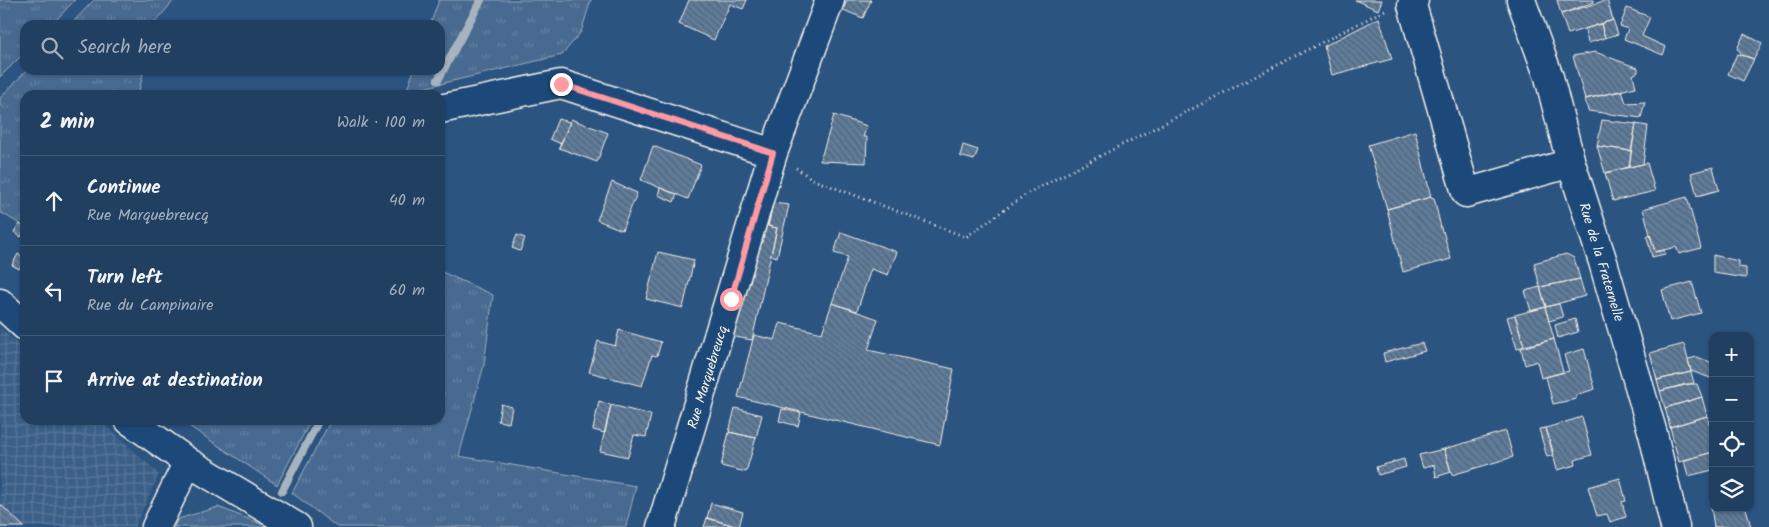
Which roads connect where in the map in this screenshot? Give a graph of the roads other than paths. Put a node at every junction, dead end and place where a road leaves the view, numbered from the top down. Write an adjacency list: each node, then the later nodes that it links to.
1 (830, 0): 5 (street, Rue Marquebreucq)
2 (1521, 0): 6 (street, Rue de la Fraternelle)
3 (1413, 3): 6 (street)
4 (445, 109): 5 (street)
5 (773, 153): 13 (street, Rue Marquebreucq)
6 (1571, 163): 14 (street, Rue de la Fraternelle)
7 (0, 303): 8 (street)
8 (20, 321)
9 (136, 425): 10 (street)
10 (188, 462): 11 (street); 12 (street)
11 (156, 527)
12 (297, 527)
13 (661, 527)
14 (1675, 527)

